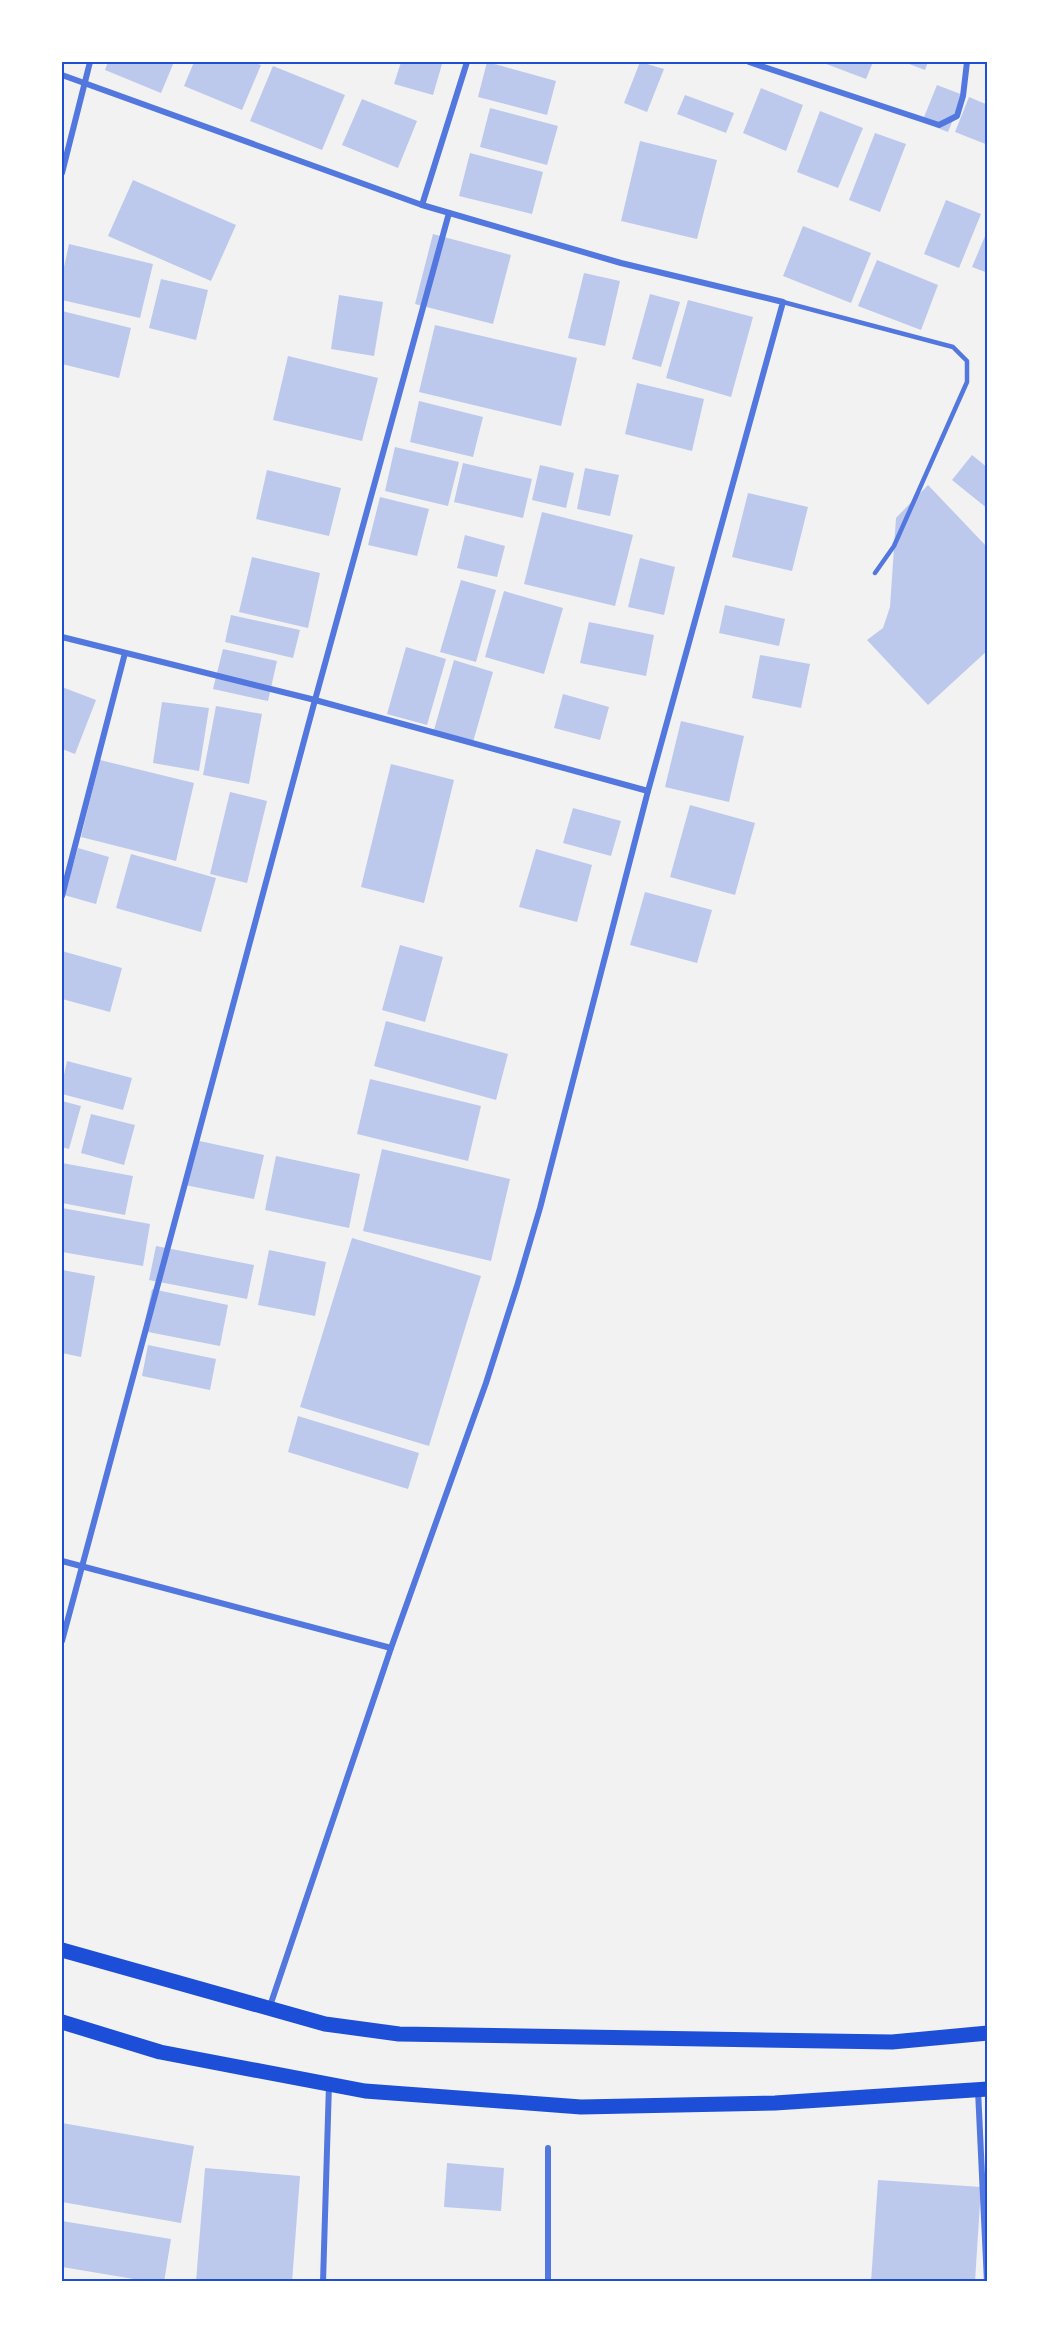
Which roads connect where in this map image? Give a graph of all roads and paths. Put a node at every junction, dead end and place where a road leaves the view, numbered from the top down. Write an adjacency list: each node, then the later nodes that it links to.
1 (90, 62): 6 (street)
2 (466, 62): 8 (street)
3 (749, 62): 4 (street)
4 (968, 62)
5 (62, 75): 6 (street)
6 (84, 83): 7 (street); 8 (street)
7 (62, 173)
8 (422, 205): 9 (street)
9 (449, 213): 10 (street); 14 (street)
10 (783, 302): 11 (lane); 15 (street)
11 (875, 573)
12 (62, 637): 13 (street)
13 (125, 653): 14 (street); 16 (street)
14 (315, 700): 15 (street); 18 (street)
15 (648, 790): 20 (street)
16 (62, 896)
17 (62, 1561): 18 (street)
18 (82, 1566): 19 (street); 20 (street)
19 (62, 1641)
20 (391, 1648): 22 (street)
21 (62, 1950): 22 (main road)
22 (269, 2009): 24 (main road)
23 (62, 2022): 25 (main road)
24 (987, 2033)
25 (329, 2084): 26 (main road); 28 (street)
26 (983, 2090): 30 (street)
27 (548, 2148): 29 (street)
28 (323, 2282)
29 (548, 2282)
30 (987, 2282)

